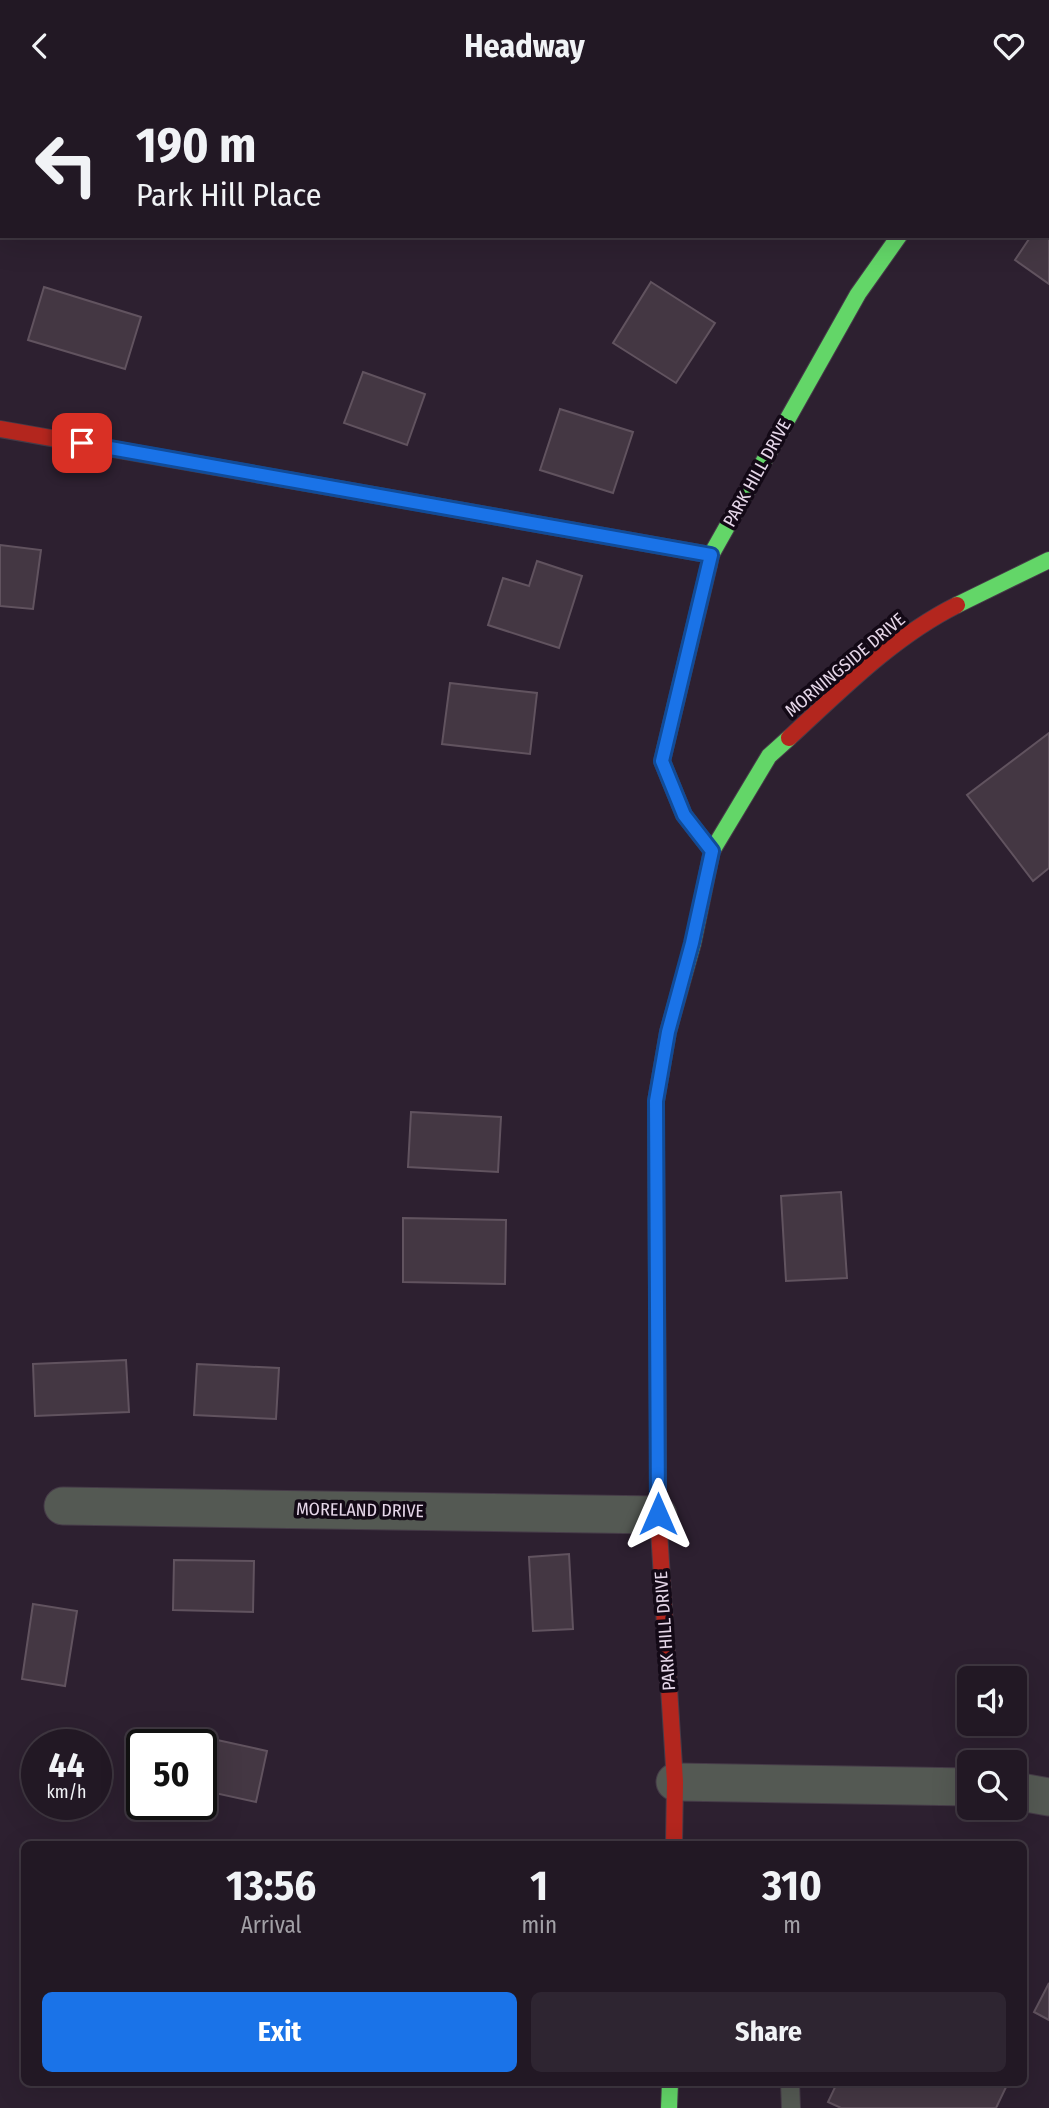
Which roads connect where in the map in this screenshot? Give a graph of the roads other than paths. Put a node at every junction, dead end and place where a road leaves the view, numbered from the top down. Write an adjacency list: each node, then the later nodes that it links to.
1 (898, 238): 3 (main road, PARK HILL DRIVE)
2 (0, 429): 3 (main road)
3 (711, 555): 5 (main road, PARK HILL DRIVE)
4 (1049, 560): 5 (main road, MORNINGSIDE DRIVE)
5 (712, 851): 7 (main road, PARK HILL DRIVE)
6 (63, 1506): 7 (street, MORELAND DRIVE)
7 (658, 1514): 8 (main road, PARK HILL DRIVE)
8 (676, 1781): 9 (street); 12 (main road, PARK HILL DRIVE)
9 (957, 1787)
10 (1027, 1793): 11 (street)
11 (1049, 1797)
12 (674, 1841)
13 (790, 2086): 14 (lane)
14 (791, 2108)

